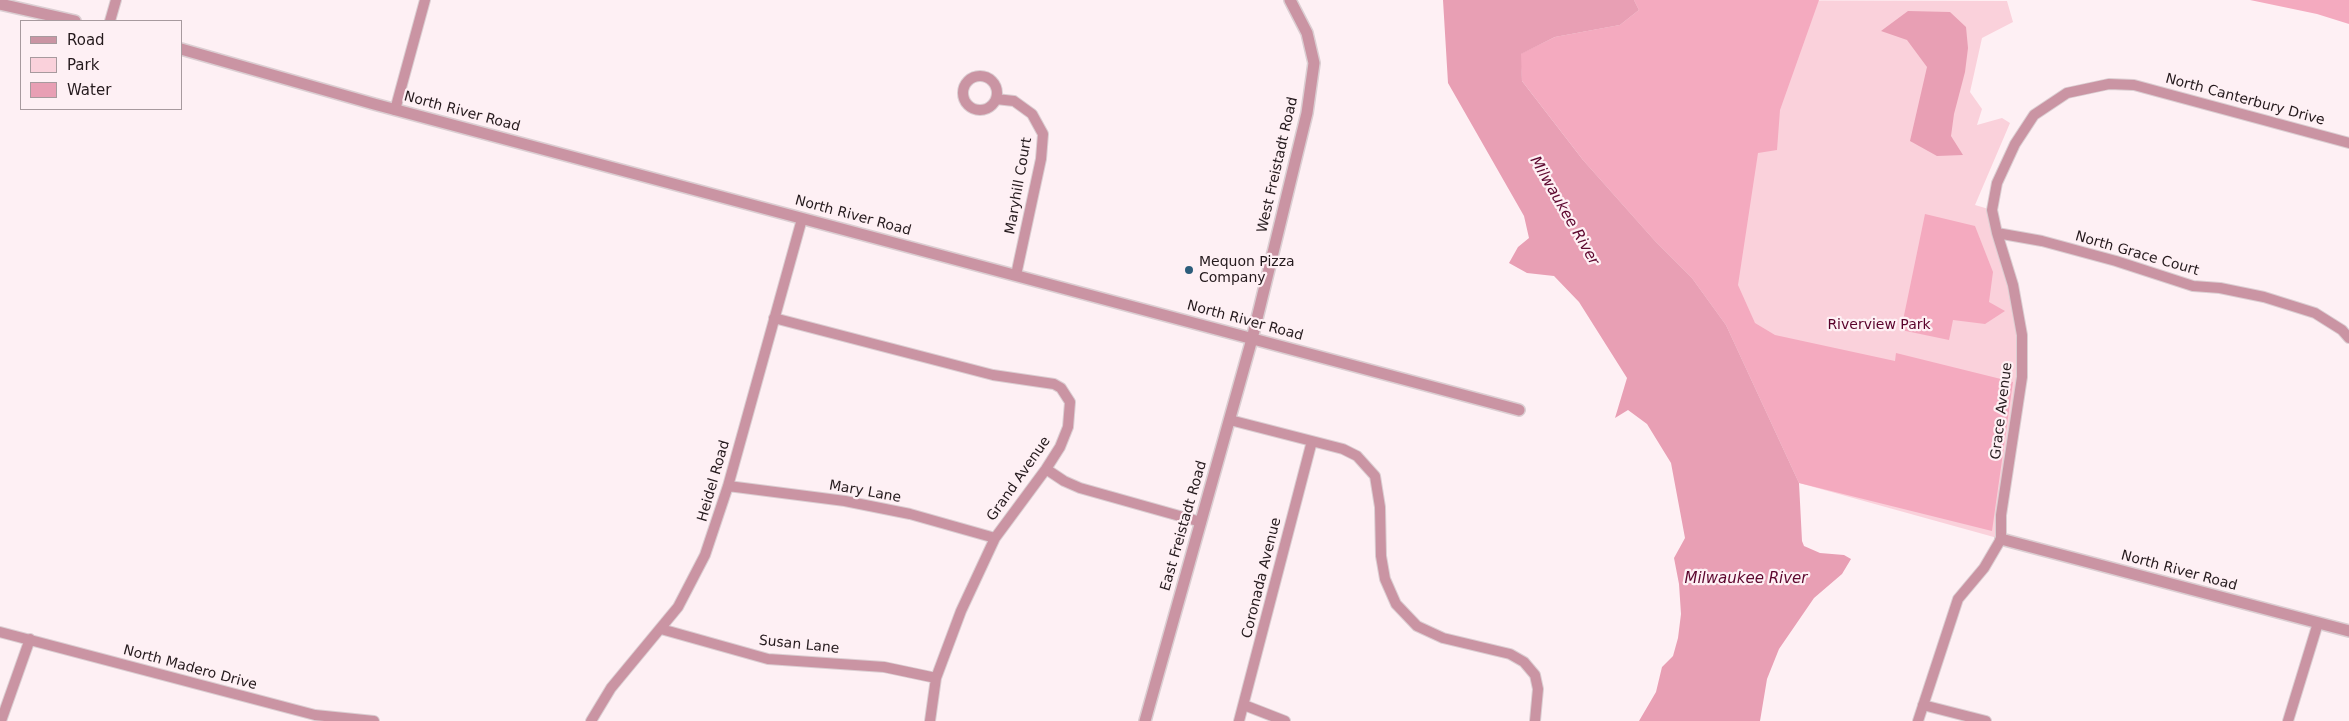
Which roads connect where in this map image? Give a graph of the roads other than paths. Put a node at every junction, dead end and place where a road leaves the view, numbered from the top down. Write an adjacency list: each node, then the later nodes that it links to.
1 (116, 0): 6 (street)
2 (425, 0): 10 (street)
3 (1290, 0): 17 (street, West Freistadt Road)
4 (0, 4): 5 (street)
5 (71, 20)
6 (110, 20)
7 (182, 49): 10 (street, North River Road)
8 (2134, 85): 11 (street, North Canterbury Drive); 13 (street, Grace Avenue)
9 (996, 99): 14 (street, Maryhill Court)
10 (395, 110): 12 (street, North River Road)
11 (2349, 143)
12 (802, 219): 14 (street, North River Road); 15 (street, Heidel Road)
13 (1997, 233): 16 (street, North Grace Court); 25 (street, Grace Avenue)
14 (1016, 274): 17 (street, North River Road)
15 (774, 318): 21 (street, Grand Avenue); 22 (street, Heidel Road)
16 (2349, 338)
17 (1252, 339): 18 (street, North River Road); 19 (street, East Freistadt Road)
18 (1518, 410)
19 (1230, 420): 20 (street); 23 (street, East Freistadt Road)
20 (1312, 441): 32 (street, Coronada Avenue); 41 (street)
21 (1046, 469): 23 (street); 24 (street, Grand Avenue)
22 (728, 486): 24 (street, Mary Lane); 27 (street, Heidel Road)
23 (1201, 522): 38 (street, East Freistadt Road)
24 (995, 538): 31 (street, Grand Avenue)
25 (2001, 539): 26 (street, North River Road); 33 (street)
26 (2318, 623): 28 (street, North River Road); 44 (street)
27 (660, 630): 31 (street, Susan Lane); 36 (street, Heidel Road)
28 (2349, 631)
29 (0, 632): 30 (street, North Madero Drive)
30 (30, 639): 34 (street); 35 (street, North Madero Drive)
31 (936, 678): 37 (street, Grand Avenue)
32 (1244, 705): 39 (street, Coronada Avenue); 40 (street)
33 (1923, 705): 42 (street); 43 (street)
34 (1, 721)
35 (374, 721)
36 (591, 721)
37 (930, 721)
38 (1145, 721)
39 (1238, 721)
40 (1285, 721)
41 (1534, 721)
42 (1918, 721)
43 (1986, 721)
44 (2288, 721)

